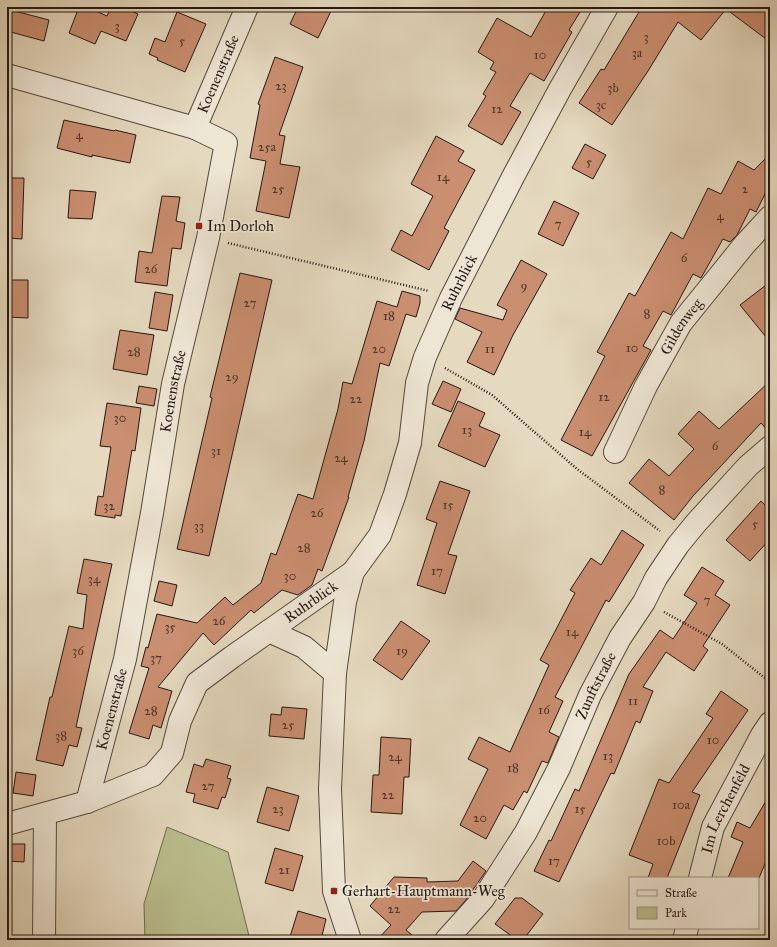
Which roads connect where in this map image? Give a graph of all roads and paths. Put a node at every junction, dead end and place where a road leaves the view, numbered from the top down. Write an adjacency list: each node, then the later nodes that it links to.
1 (248, 7): 4 (street, Koenenstraße)
2 (607, 7): 7 (street, Ruhrblick)
3 (7, 75): 4 (street)
4 (195, 128): 6 (street, Koenenstraße)
5 (770, 217): 10 (street, Gildenweg)
6 (208, 238): 7 (path); 18 (street, Koenenstraße)
7 (451, 298): 8 (street, Ruhrblick)
8 (425, 357): 11 (path); 12 (street, Ruhrblick)
9 (770, 447): 11 (street, Zunftstraße)
10 (615, 452)
11 (678, 545): 13 (street, Zunftstraße)
12 (353, 572): 14 (street, Ruhrblick); 15 (street, Ruhrblick)
13 (644, 602): 16 (path); 25 (street, Zunftstraße)
14 (269, 632): 15 (street); 18 (street)
15 (335, 672): 24 (street)
16 (770, 682)
17 (770, 723): 21 (street, Im Lerchenfeld)
18 (87, 802): 19 (street)
19 (45, 814): 20 (street); 23 (street)
20 (7, 824)
21 (700, 877)
22 (687, 929): 26 (street)
23 (44, 940)
24 (350, 940)
25 (446, 940)
26 (684, 940)

